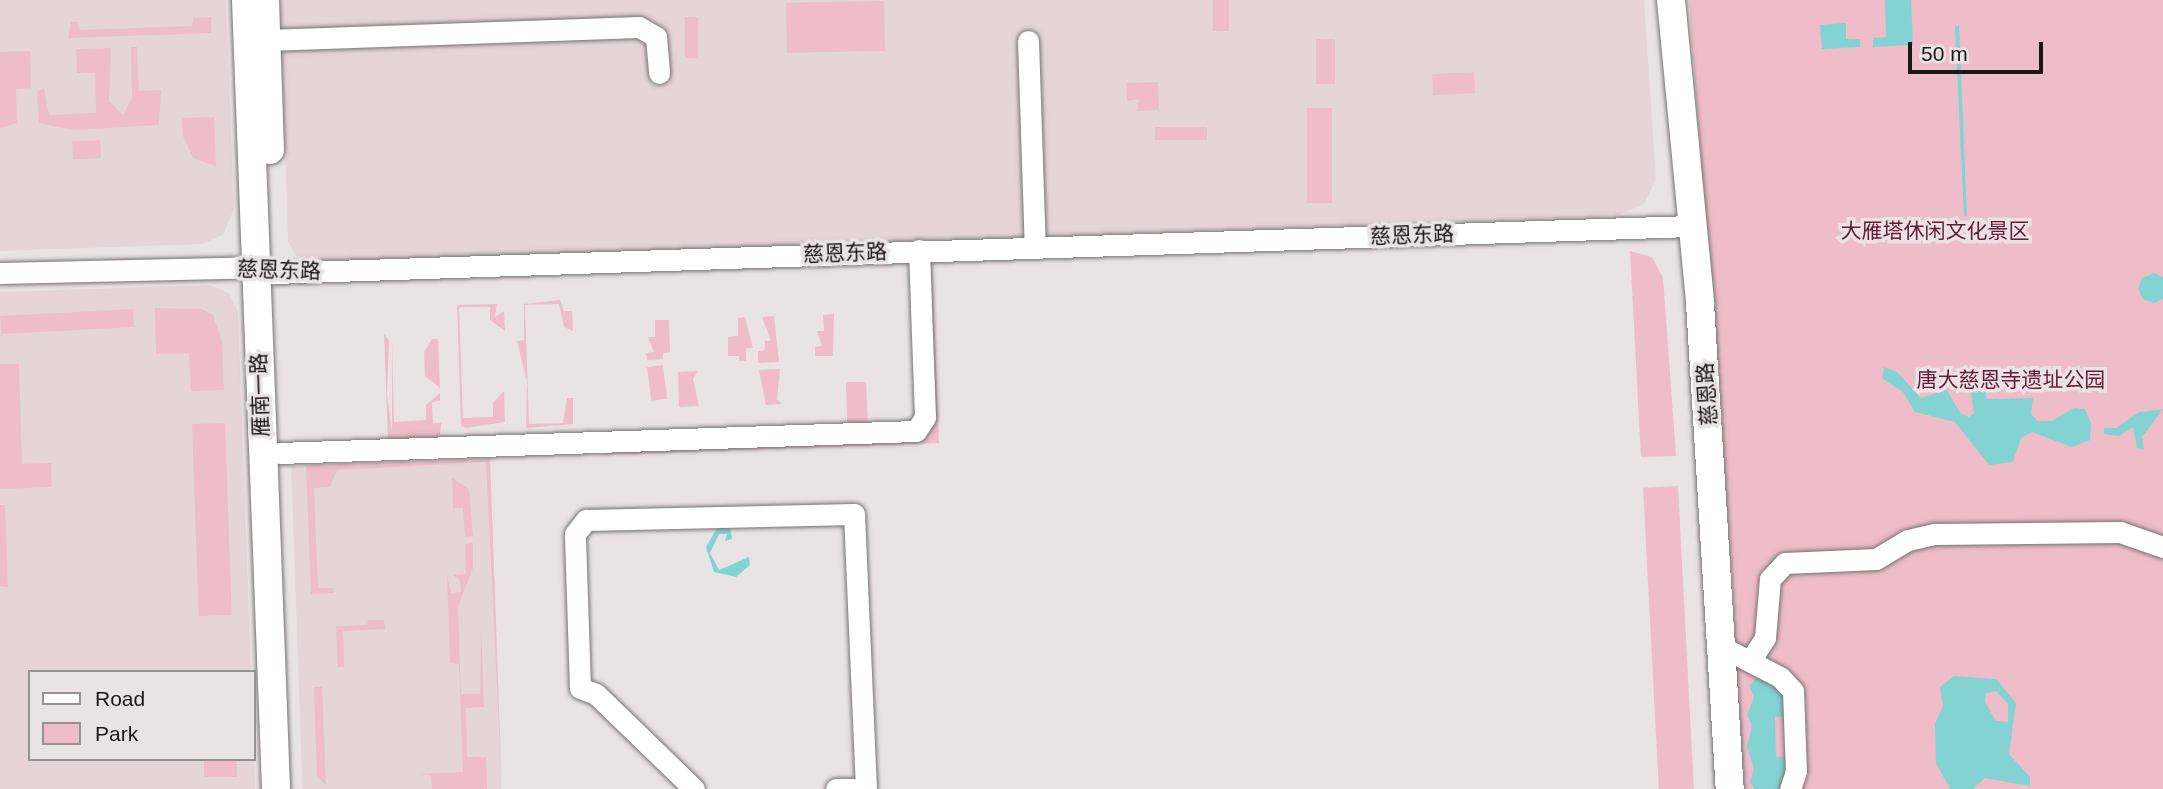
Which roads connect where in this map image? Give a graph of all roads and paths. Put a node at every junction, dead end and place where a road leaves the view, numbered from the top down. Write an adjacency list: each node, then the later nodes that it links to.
1 (246, 0): 10 (main road, 雁南一路)
2 (265, 0): 4 (main road, 雁南一路)
3 (1671, 0): 7 (main road, 慈恩路)
4 (267, 40): 6 (street); 10 (main road, 雁南一路)
5 (1028, 41): 8 (street)
6 (659, 73)
7 (1691, 226): 8 (street, 慈恩东路); 14 (main road, 慈恩路)
8 (1035, 247): 9 (street, 慈恩东路)
9 (919, 250): 10 (street, 慈恩东路); 12 (street)
10 (265, 270): 11 (street, 慈恩东路); 12 (main road, 雁南一路); 16 (main road, 雁南一路)
11 (0, 273)
12 (279, 453): 17 (main road, 雁南一路)
13 (2163, 547): 15 (street)
14 (1724, 648): 15 (street); 22 (main road, 慈恩路)
15 (1750, 661): 23 (street)
16 (276, 789)
17 (293, 789)
18 (694, 789): 21 (street)
19 (836, 789): 20 (street)
20 (853, 789)
21 (866, 789)
22 (1730, 789)
23 (1790, 789)

